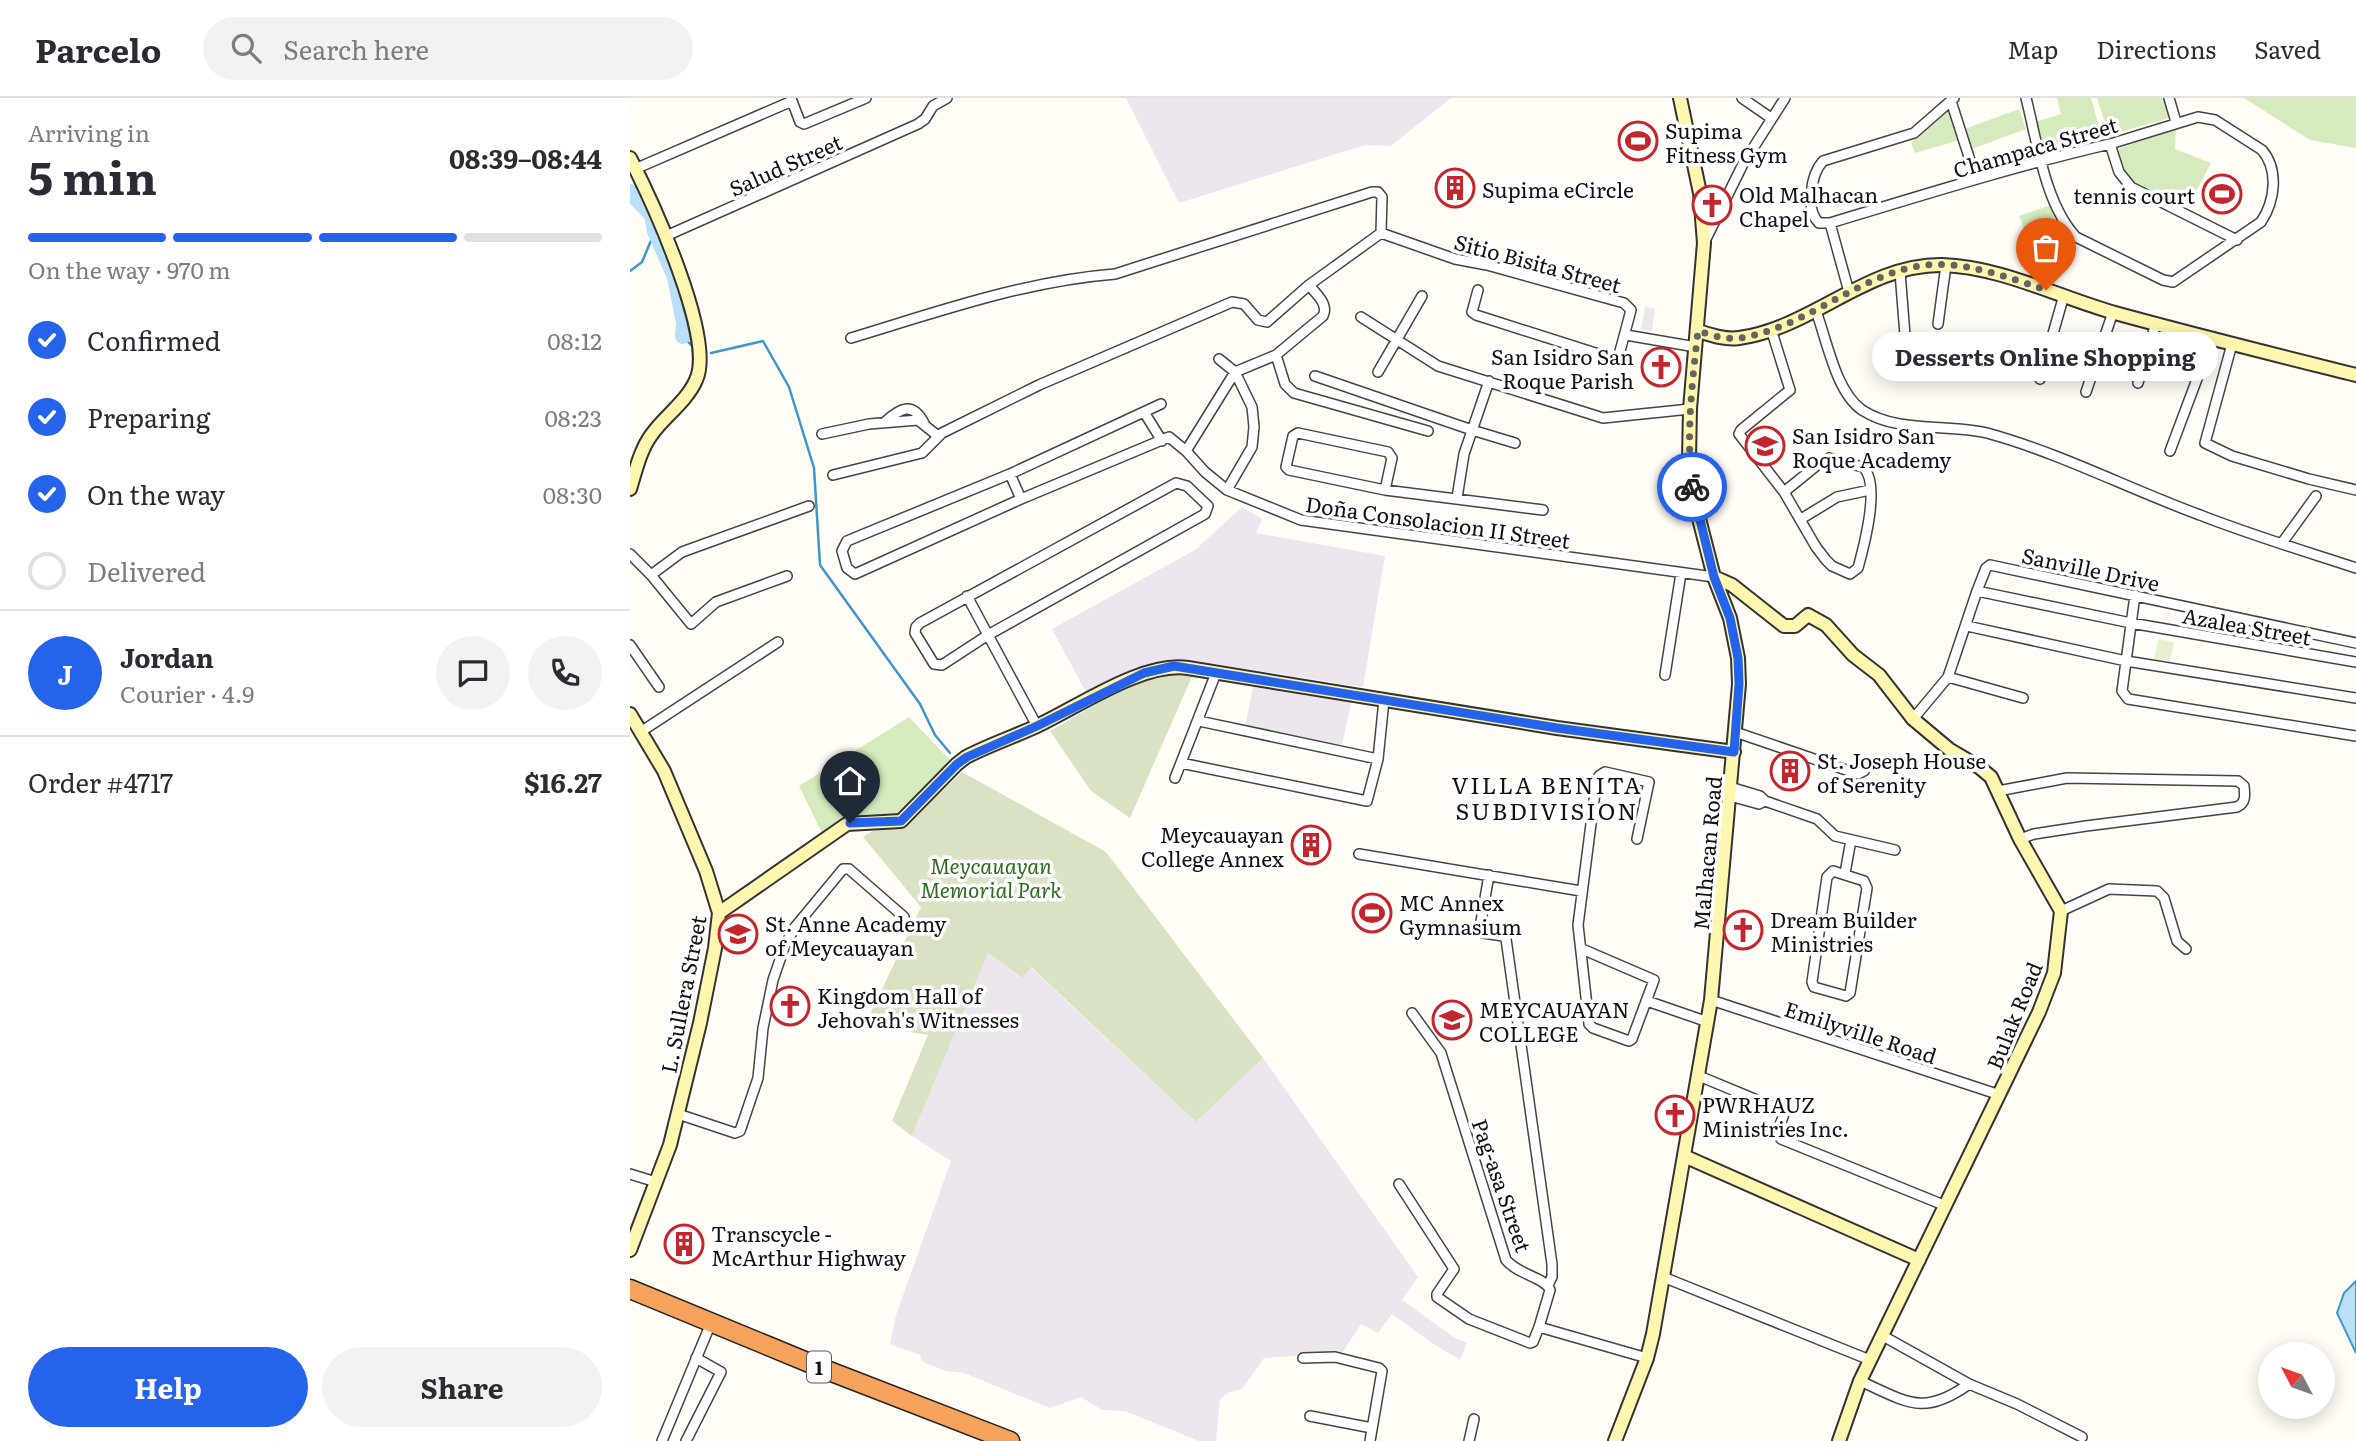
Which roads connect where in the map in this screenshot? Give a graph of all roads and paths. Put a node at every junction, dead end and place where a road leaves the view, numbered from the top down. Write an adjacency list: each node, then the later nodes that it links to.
1 (866, 98): 8 (street)
2 (947, 98): 18 (street, Salud Street)
3 (1680, 98): 20 (street, Malhacan Road)
4 (1742, 98): 10 (street)
5 (1785, 98): 10 (street)
6 (2026, 98): 13 (street)
7 (2169, 98): 11 (street)
8 (796, 100): 14 (street)
9 (1953, 100): 15 (street); 16 (street)
10 (1771, 118): 20 (street)
11 (2176, 122): 12 (street, Champaca Street); 19 (street, Champaca Street)
12 (2110, 144): 13 (street, Champaca Street); 19 (street)
13 (2042, 162): 15 (street, Champaca Street); 19 (street, Champaca Street)
14 (633, 163): 18 (street)
15 (1976, 180): 16 (street, Champaca Street)
16 (1830, 223): 25 (street)
17 (1381, 233): 23 (street); 35 (street, Sitio Bisita Street); 36 (street)
18 (666, 236): 66 (street)
19 (2237, 240)
20 (1704, 243): 34 (street, Malhacan Road)
21 (1946, 265): 22 (street); 26 (street); 32 (street)
22 (1900, 272): 25 (street); 41 (street)
23 (1309, 285): 42 (street); 58 (street)
24 (1478, 290): 35 (street)
25 (1849, 292): 28 (street)
26 (2064, 295): 29 (street); 48 (street)
27 (1422, 296): 37 (street)
28 (1816, 311): 33 (street); 77 (street)
29 (2113, 312): 31 (street); 51 (street)
30 (1361, 317): 37 (street)
31 (2156, 323): 38 (street); 50 (street)
32 (1938, 324)
33 (1771, 329): 34 (street); 70 (street)
34 (1698, 331): 40 (street, Malhacan Road)
35 (1626, 335): 40 (street)
36 (851, 338)
37 (1395, 339): 45 (street); 49 (street)
38 (2212, 339): 39 (street); 62 (street)
39 (2232, 344): 46 (street); 65 (street)
40 (1696, 347): 53 (street, Malhacan Road)
41 (1906, 348)
42 (1276, 355): 44 (street); 56 (street)
43 (1219, 359): 44 (street)
44 (1235, 372): 61 (street); 67 (street)
45 (1378, 372)
46 (2356, 375)
47 (1315, 376): 55 (street)
48 (2040, 379)
49 (1489, 381): 53 (street); 55 (street)
50 (2138, 383)
51 (2086, 393)
52 (1161, 404): 54 (street)
53 (1690, 409): 83 (street, Malhacan Road)
54 (1143, 412): 59 (street); 63 (street)
55 (1472, 430): 60 (street); 72 (street)
56 (1428, 431)
57 (822, 434): 58 (street)
58 (938, 436): 64 (street)
59 (1162, 441): 61 (street); 73 (street)
60 (1515, 443)
61 (1186, 451): 67 (street, Doña Consolacion II Street)
62 (2170, 451)
63 (1010, 474): 73 (street); 73 (street)
64 (833, 475)
65 (2355, 487)
66 (630, 489)
67 (1227, 490): 80 (street, Doña Consolacion II Street)
68 (1385, 490): 68 (street); 72 (street)
69 (1870, 490): 70 (street); 76 (street); 76 (street)
70 (1784, 492): 76 (street)
71 (2316, 496): 77 (street)
72 (1457, 498): 75 (street)
73 (1021, 499)
74 (809, 506): 81 (street)
75 (1543, 510)
76 (1801, 519)
77 (2282, 543): 79 (street)
78 (630, 554): 81 (street)
79 (2356, 568)
80 (1681, 573): 83 (street, Doña Consolacion II Street); 96 (street)
81 (651, 575): 82 (street)
82 (787, 576)
83 (1714, 577): 103 (street); 107 (street, Malhacan Road)
84 (1977, 590): 85 (street, Sanville Drive); 87 (street, Azalea Street); 88 (street, Sanville Drive)
85 (2135, 595): 87 (street); 91 (street, Sanville Drive)
86 (967, 596): 89 (street); 89 (street); 89 (street)
87 (2131, 623): 93 (street); 94 (street, Azalea Street)
88 (1967, 626): 93 (street); 97 (street, Sanville Drive)
89 (988, 635): 105 (street)
90 (778, 642): 106 (street)
91 (2356, 643)
92 (630, 645): 98 (street)
93 (2126, 661): 100 (street); 108 (street)
94 (2356, 662)
95 (1216, 673): 101 (street); 104 (street); 105 (street)
96 (1665, 675)
97 (1948, 677): 99 (street); 103 (street, Sanville Drive)
98 (659, 687)
99 (2023, 698)
100 (2356, 698)
101 (1384, 700): 109 (street); 110 (street)
102 (630, 714): 106 (street, L. Sullera Street)
103 (1913, 719): 115 (street)
104 (1199, 721): 110 (street); 111 (street)
105 (1037, 726): 125 (street)
106 (642, 730): 125 (street, L. Sullera Street)
107 (1735, 732): 109 (street, Malhacan Road); 112 (street)
108 (2356, 736)
109 (1734, 752): 114 (street, Malhacan Road)
110 (1378, 759): 111 (street)
111 (1181, 763): 113 (street)
112 (1864, 771)
113 (1175, 778)
114 (1730, 791): 118 (street); 129 (street, Malhacan Road)
115 (1998, 791): 117 (street); 117 (street)
116 (1637, 839): 123 (street)
117 (2020, 839): 124 (street)
118 (1851, 840): 119 (street); 121 (street)
119 (1895, 850)
120 (1359, 854): 122 (street)
121 (1845, 873): 121 (street)
122 (1489, 875): 123 (street); 145 (street)
123 (1581, 891): 127 (street)
124 (2061, 911): 128 (street); 134 (street, Bulak Road)
125 (719, 913): 135 (street, L. Sullera Street)
126 (904, 917): 135 (street)
127 (1582, 949): 130 (street); 130 (street)
128 (2186, 949)
129 (1711, 1000): 132 (street, Malhacan Road); 134 (street, Emilyville Road)
130 (1647, 1001): 132 (street)
131 (1412, 1013): 145 (street, Pag-asa Street)
132 (1708, 1022): 133 (street, Malhacan Road)
133 (1699, 1076): 136 (street, Malhacan Road); 140 (street)
134 (2000, 1095): 140 (street, Bulak Road)
135 (678, 1114): 138 (street, L. Sullera Street)
136 (1684, 1156): 143 (street); 144 (street, Malhacan Road)
137 (630, 1174): 138 (street)
138 (656, 1182): 141 (street, L. Sullera Street)
139 (1399, 1184): 148 (street)
140 (1946, 1206): 143 (street, Bulak Road)
141 (636, 1221): 142 (street, L. Sullera Street)
142 (630, 1250)
143 (1919, 1260): 149 (street, Bulak Road)
144 (1662, 1277): 152 (street, Malhacan Road); 153 (street)
145 (1548, 1285): 148 (street)
146 (630, 1289): 147 (highway, 1)
147 (711, 1323): 150 (street); 162 (highway, 1)
148 (1539, 1327): 152 (street)
149 (1883, 1335): 153 (street, Bulak Road); 155 (street)
150 (696, 1358): 160 (street); 161 (street)
151 (1303, 1358): 158 (street)
152 (1647, 1358): 165 (street, Malhacan Road)
153 (1870, 1360): 154 (street, Bulak Road)
154 (1860, 1381): 155 (street); 166 (street, Bulak Road)
155 (1969, 1384): 159 (street)
156 (1310, 1416): 158 (street)
157 (1474, 1419): 164 (street)
158 (1372, 1428): 163 (street)
159 (2082, 1437)
160 (662, 1441)
161 (686, 1441)
162 (1010, 1441)
163 (1370, 1441)
164 (1469, 1441)
165 (1615, 1441)
166 (1839, 1441)

